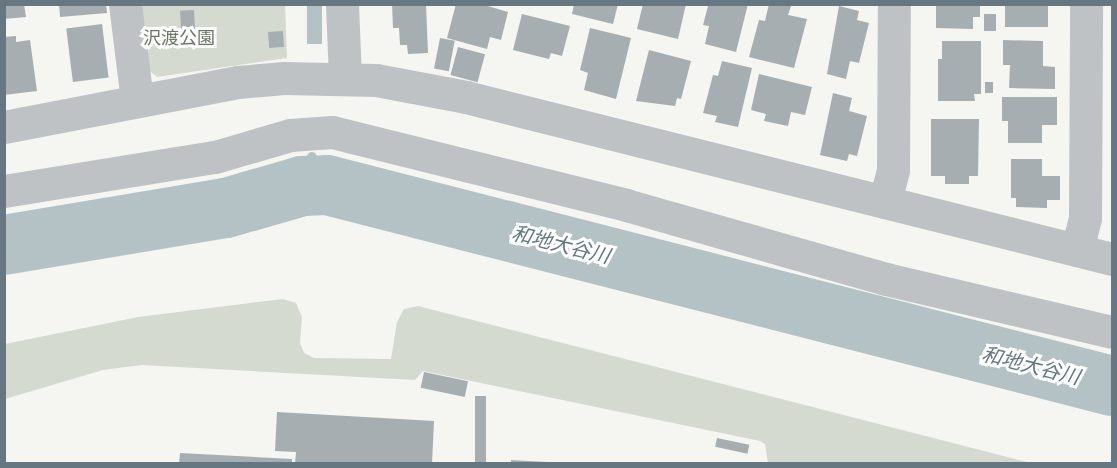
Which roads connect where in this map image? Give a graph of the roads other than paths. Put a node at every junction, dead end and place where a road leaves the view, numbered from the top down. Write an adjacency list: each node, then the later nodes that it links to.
1 (125, 4): 6 (street)
2 (342, 4): 5 (street)
3 (894, 4): 9 (street)
4 (1086, 4): 10 (street)
5 (345, 78): 6 (street); 9 (street)
6 (137, 101): 7 (street)
7 (4, 127)
8 (4, 191): 12 (street)
9 (885, 202): 10 (street)
10 (1077, 250): 11 (street)
11 (1113, 259)
12 (1113, 332)

